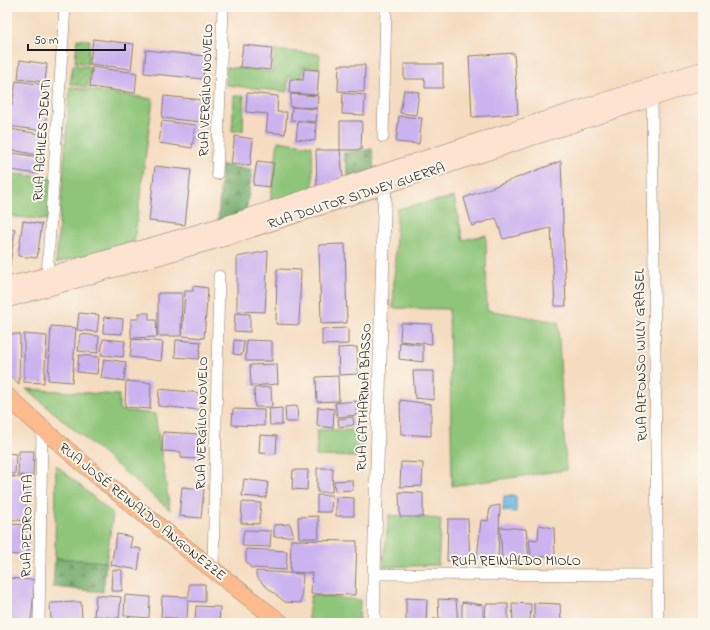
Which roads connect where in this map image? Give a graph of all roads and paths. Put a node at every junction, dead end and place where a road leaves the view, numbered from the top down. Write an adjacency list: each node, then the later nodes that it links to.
1 (65, 7): 10 (street, RUA ACHILES DENTI)
2 (223, 7): 8 (street, RUA VERGÍLIO NOVELO)
3 (386, 7): 7 (street)
4 (703, 68): 6 (main road, RUA DOUTOR SIDNEY GUERRA)
5 (703, 82): 6 (main road, RUA DOUTOR SIDNEY GUERRA)
6 (650, 93): 9 (main road, RUA DOUTOR SIDNEY GUERRA); 18 (street, RUA ALFONSO WILLY GRASEL)
7 (383, 138)
8 (217, 174)
9 (385, 178): 10 (main road, RUA DOUTOR SIDNEY GUERRA); 13 (main road, RUA DOUTOR SIDNEY GUERRA); 17 (street, RUA CATHARINA BASSO)
10 (47, 275): 12 (main road, RUA DOUTOR SIDNEY GUERRA)
11 (219, 276): 16 (street, RUA VERGÍLIO NOVELO)
12 (7, 285)
13 (7, 300)
14 (7, 396): 15 (main road, RUA JOSÉ REINALDO ANGONEZZE)
15 (42, 429): 16 (main road, RUA JOSÉ REINALDO ANGONEZZE); 19 (street, RUA PEDRO AITA)
16 (213, 569): 20 (main road, RUA JOSÉ REINALDO ANGONEZZE)
17 (374, 574): 18 (street, RUA REINALDO MIOLO); 21 (street, RUA CATHARINA BASSO)
18 (657, 575): 22 (street, RUA ALFONSO WILLY GRASEL)
19 (39, 623)
20 (281, 623)
21 (374, 623)
22 (658, 623)

